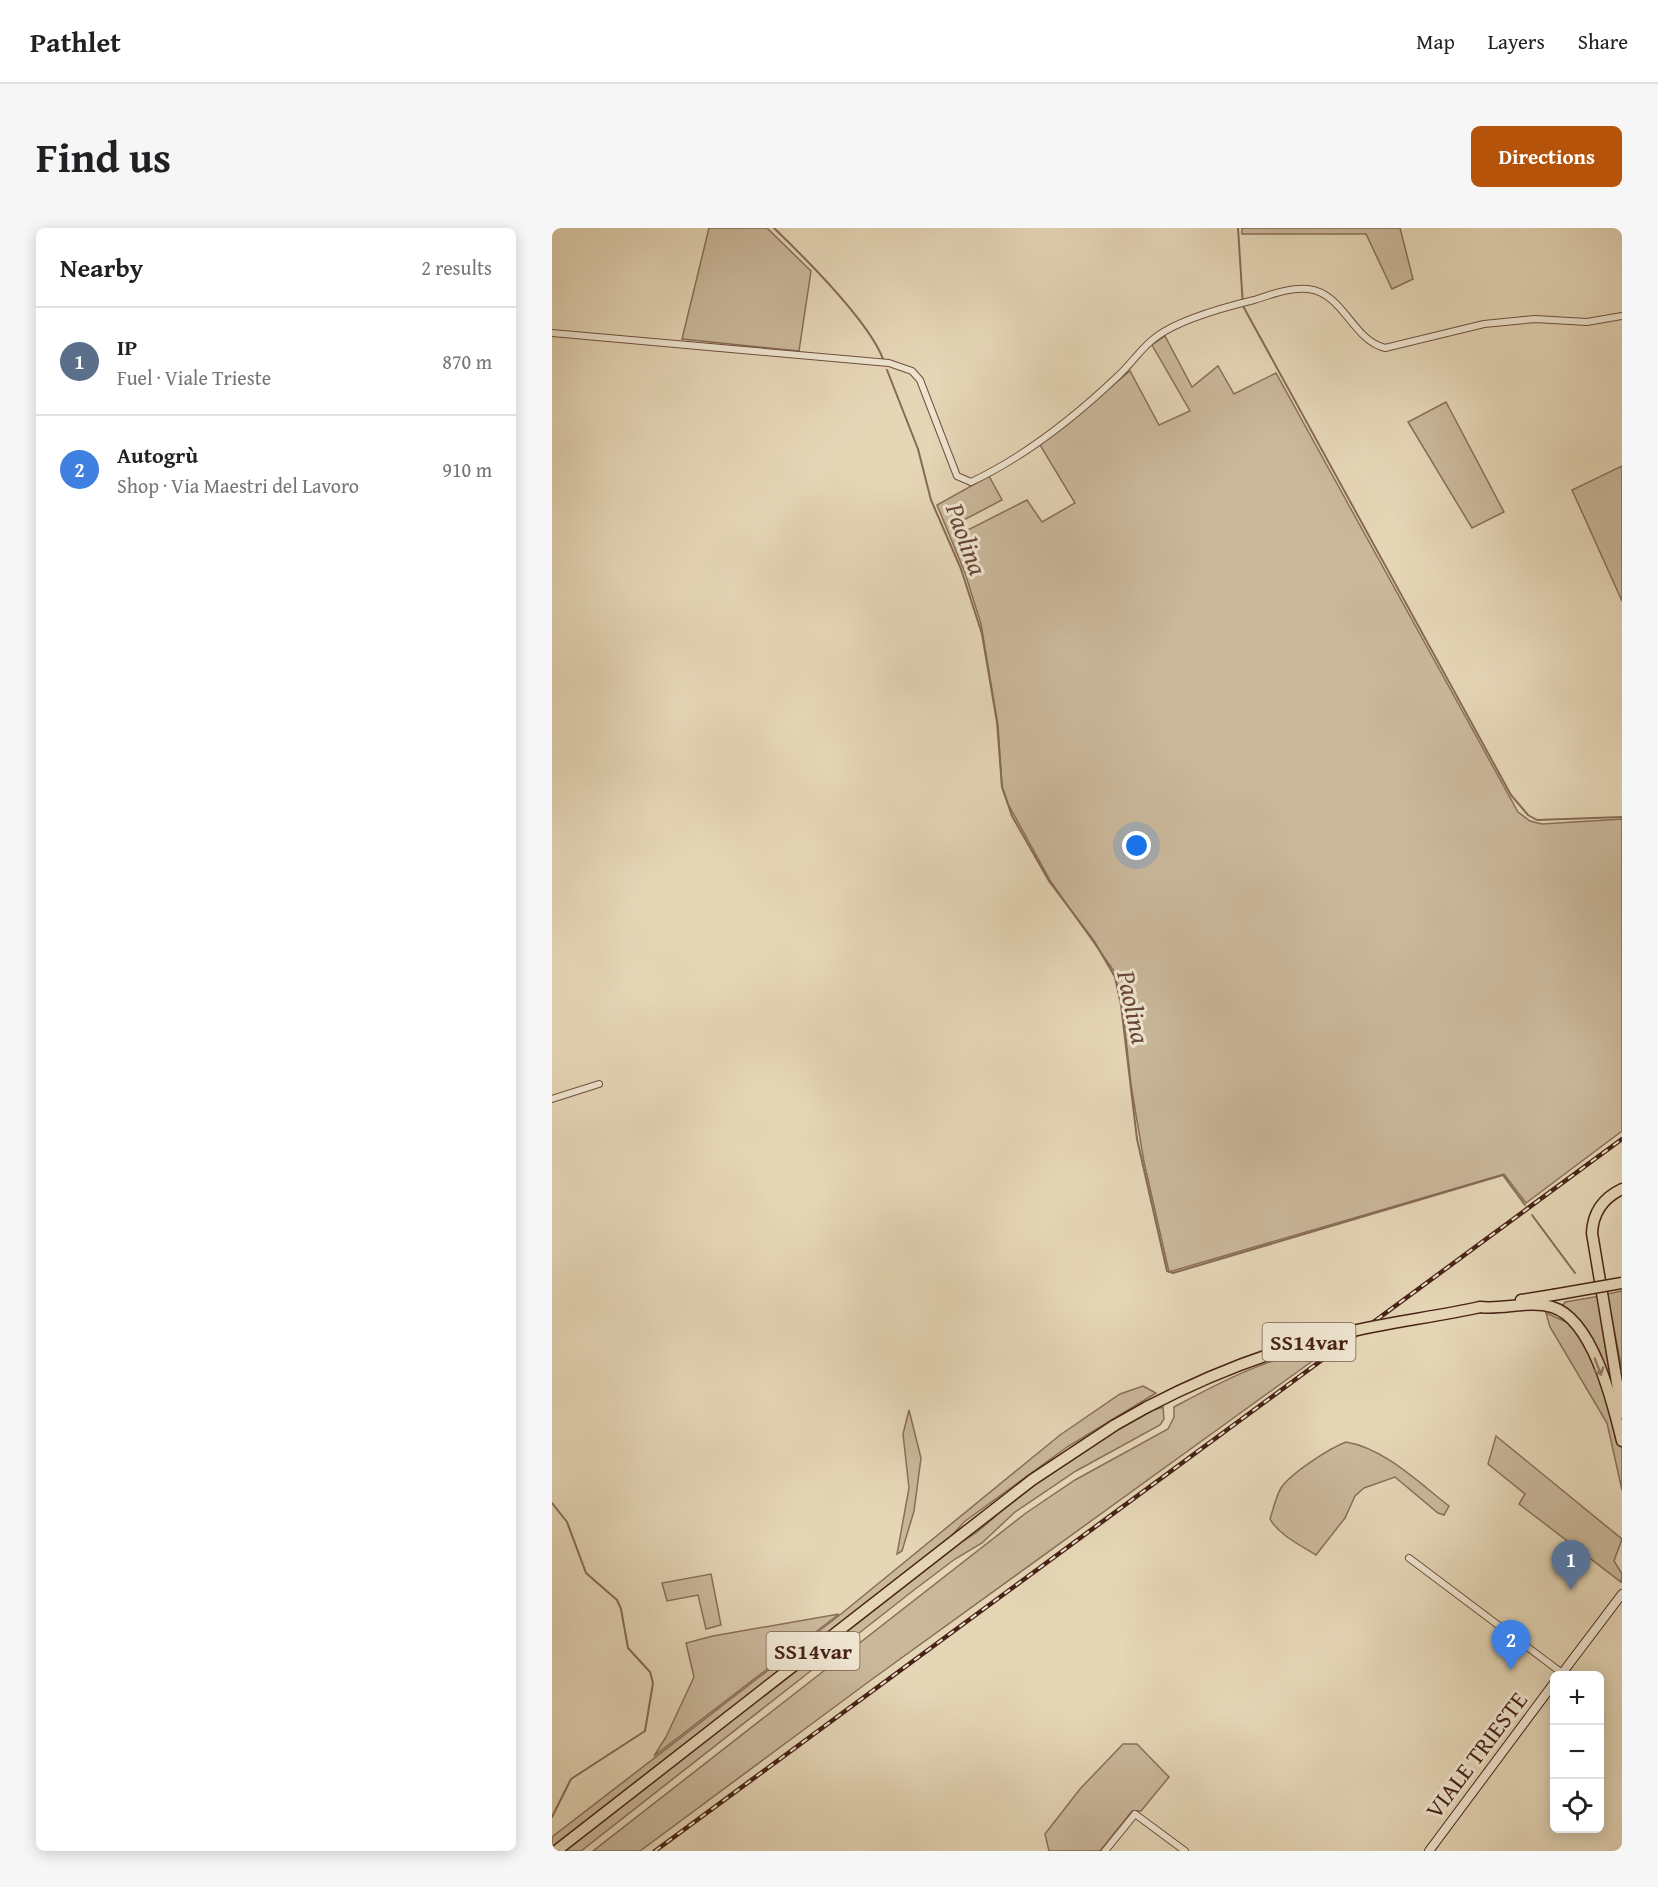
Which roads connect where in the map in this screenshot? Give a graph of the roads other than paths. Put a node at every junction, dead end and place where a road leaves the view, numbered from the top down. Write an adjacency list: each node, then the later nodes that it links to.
1 (1622, 316): 2 (street)
2 (552, 333)
3 (599, 1084): 4 (street)
4 (552, 1099)
5 (1622, 1189): 8 (highway)
6 (1622, 1283): 7 (highway, SS14var, bridge)
7 (1480, 1307): 10 (highway, one-way to 10); 16 (highway, SS14var, bridge)
8 (1621, 1394): 9 (highway)
9 (1622, 1413)
10 (1622, 1441)
11 (1409, 1558): 13 (street)
12 (1622, 1594): 14 (main road)
13 (1557, 1671)
14 (1563, 1671)
15 (1550, 1688): 19 (main road, VIALE TRIESTE)
16 (556, 1851)
17 (1105, 1851): 18 (street)
18 (1185, 1851)
19 (1429, 1851)

